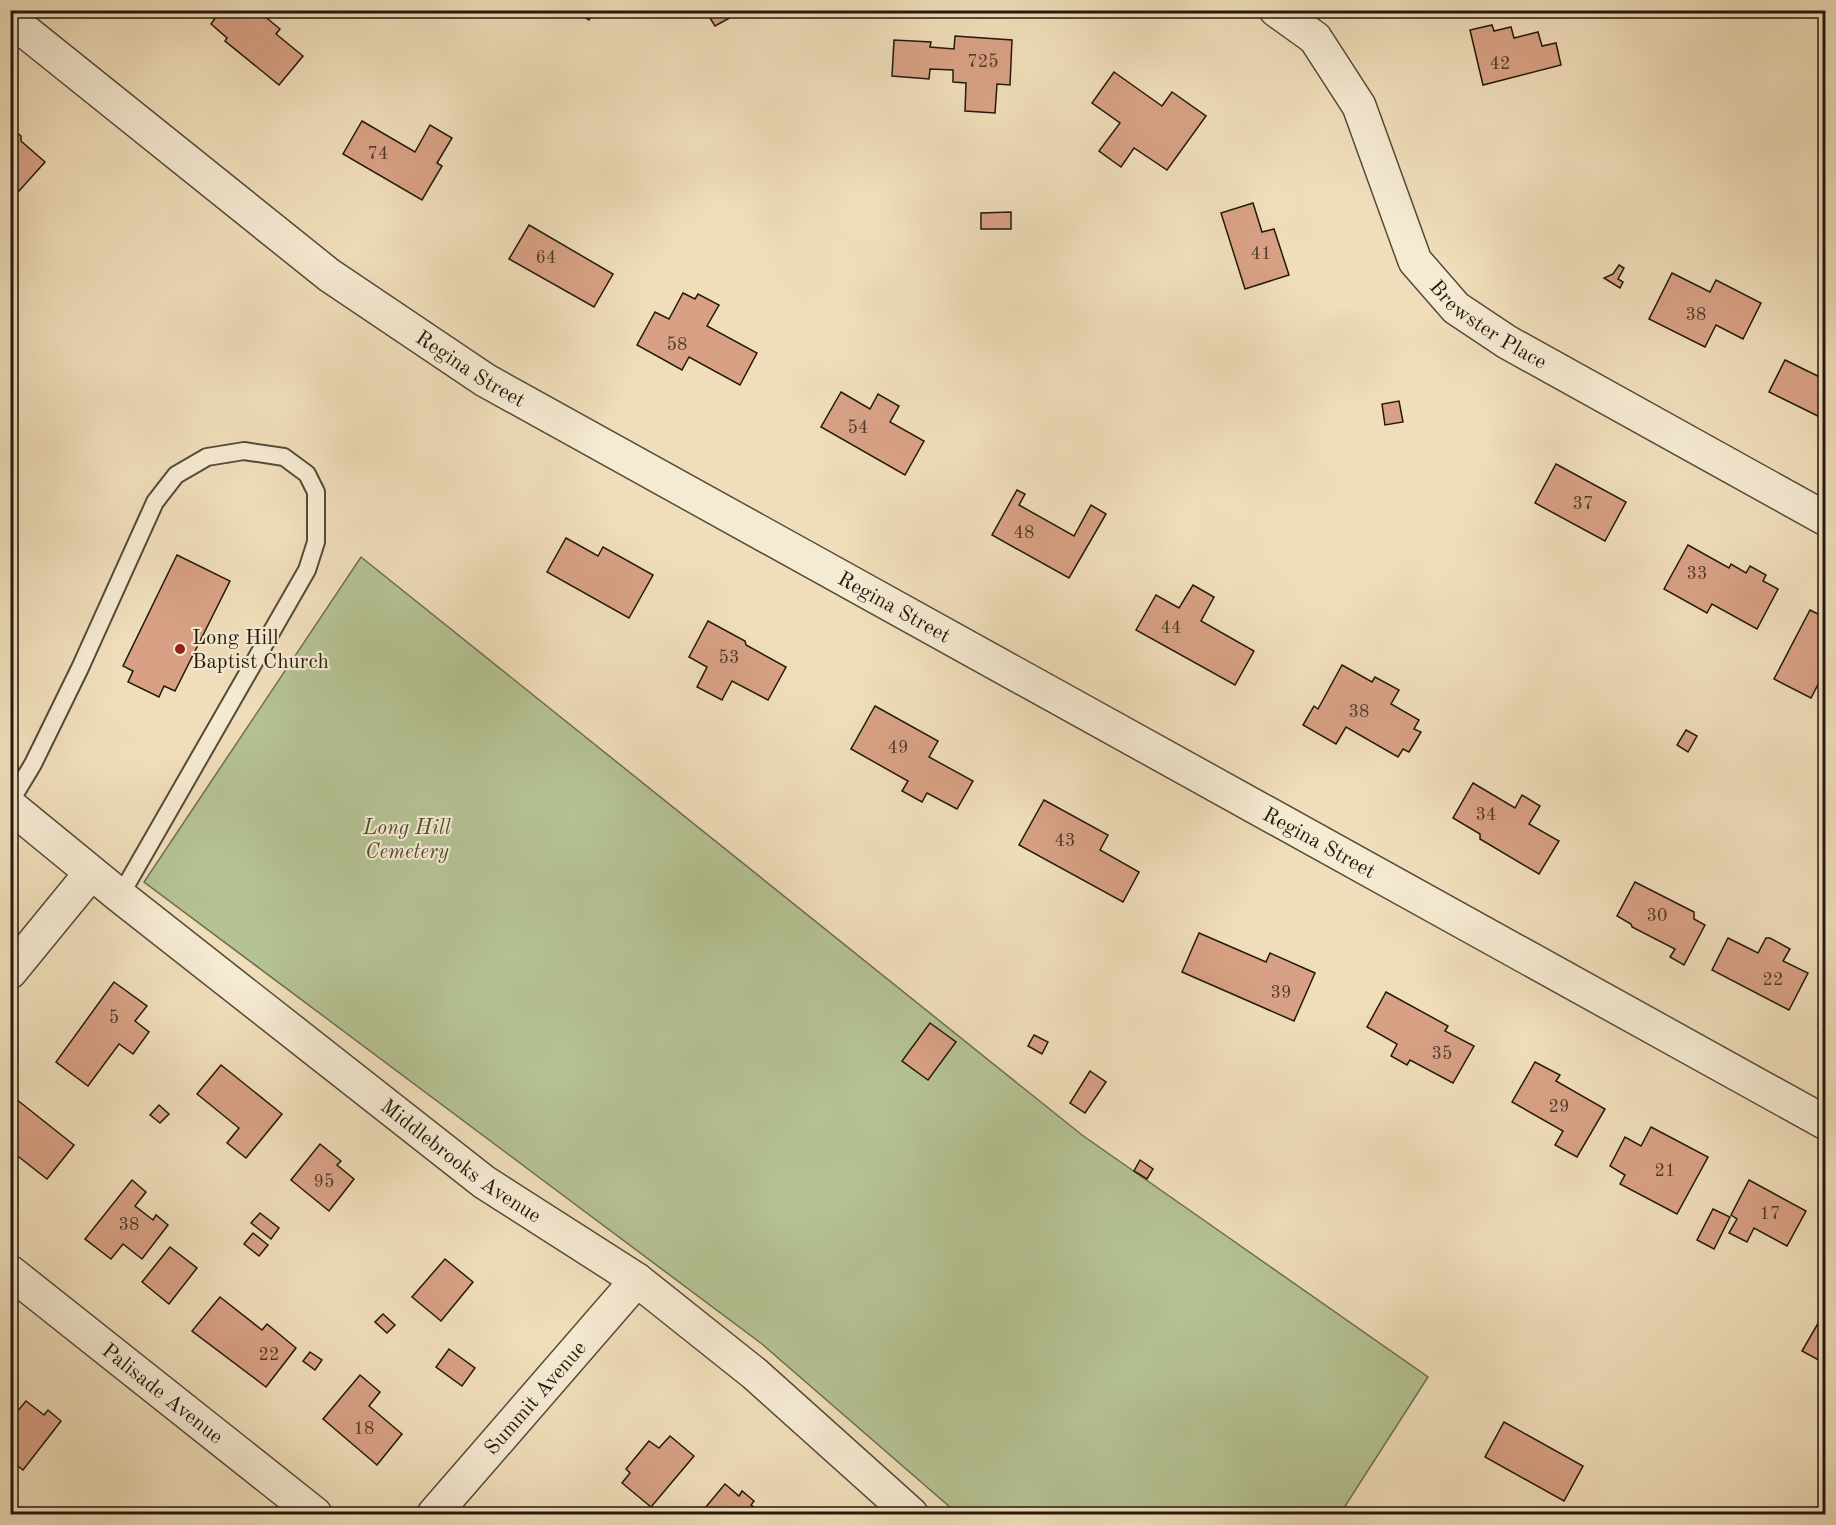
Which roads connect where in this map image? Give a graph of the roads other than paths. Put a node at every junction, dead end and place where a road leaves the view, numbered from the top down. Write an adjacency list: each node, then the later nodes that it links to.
1 (1276, 10): 3 (street, Brewster Place)
2 (10, 19): 8 (street, Regina Street)
3 (1826, 519)
4 (10, 804): 5 (street, Middlebrooks Avenue); 6 (lane)
5 (92, 873): 6 (street, Middlebrooks Avenue); 7 (street)
6 (120, 896): 10 (street, Middlebrooks Avenue)
7 (10, 972)
8 (1826, 1123)
9 (10, 1272): 11 (street, Palisade Avenue)
10 (638, 1280): 12 (street, Summit Avenue); 13 (street, Middlebrooks Avenue)
11 (315, 1515)
12 (434, 1515)
13 (911, 1515)

